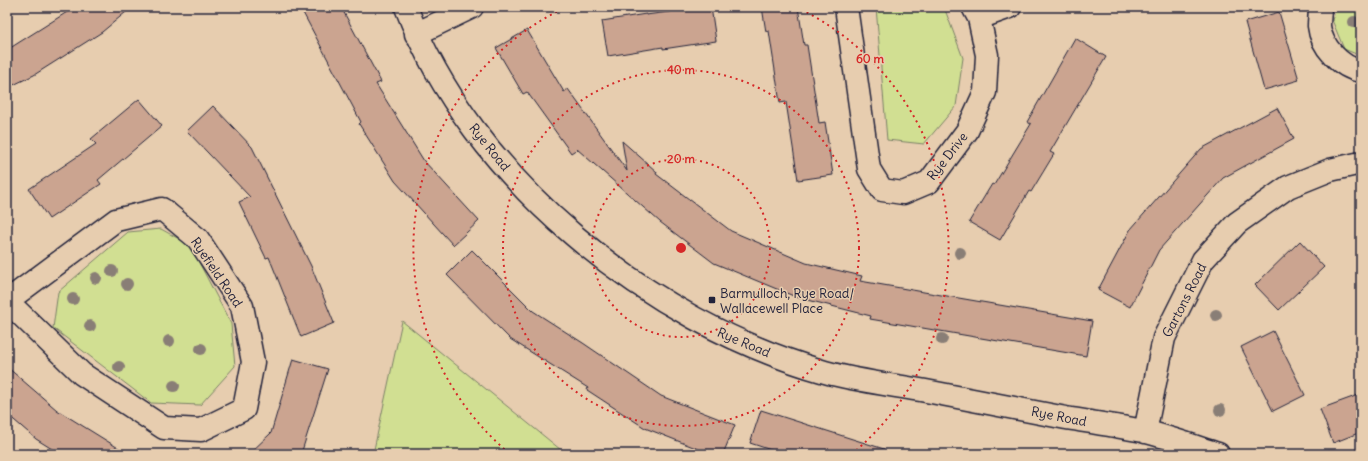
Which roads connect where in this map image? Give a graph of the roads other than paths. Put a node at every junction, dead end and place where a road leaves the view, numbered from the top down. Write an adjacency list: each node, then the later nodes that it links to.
1 (406, 7): 7 (street, Rye Road)
2 (472, 7): 7 (street)
3 (846, 7): 6 (street, Rye Drive)
4 (1010, 7): 6 (street, Rye Drive)
5 (1320, 7): 8 (street)
6 (976, 13)
7 (416, 34): 11 (street, Rye Road)
8 (1361, 71)
9 (1361, 163): 11 (street, Gartons Road)
10 (7, 301): 10 (street, Ryefield Road)
11 (1145, 432): 12 (street, Rye Road)
12 (1218, 454)

